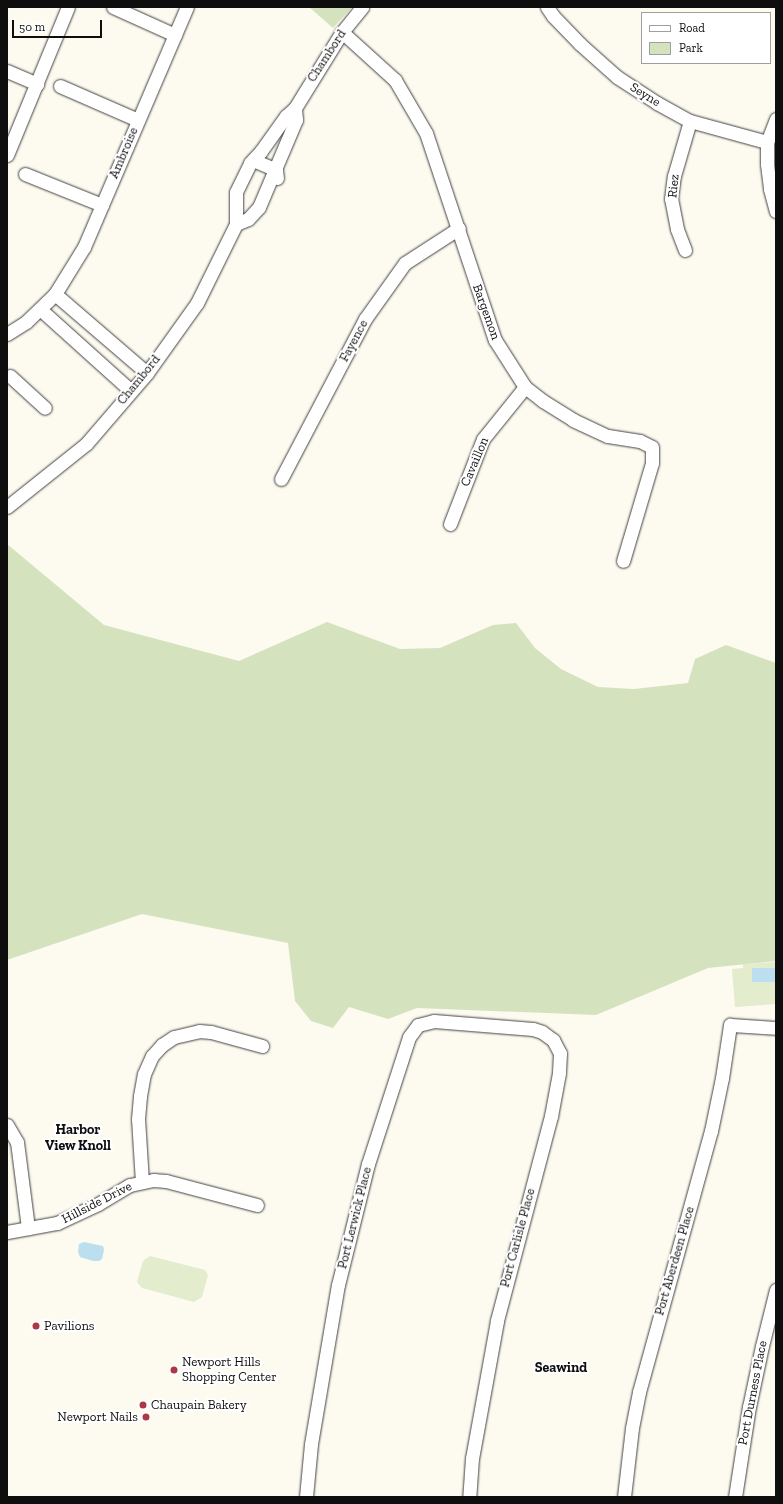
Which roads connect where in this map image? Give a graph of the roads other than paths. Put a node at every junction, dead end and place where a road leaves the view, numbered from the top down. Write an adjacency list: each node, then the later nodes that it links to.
1 (68, 7): 9 (street)
2 (113, 7): 7 (street)
3 (187, 7): 7 (street, Ambroise)
4 (362, 7): 6 (street, Chambord)
5 (547, 7): 14 (street, Seyne)
6 (342, 32): 11 (street, Chambord); 23 (street, Bargemon)
7 (175, 35): 13 (street, Ambroise)
8 (7, 71): 9 (street)
9 (36, 84): 16 (street)
10 (60, 86): 13 (street)
11 (295, 108): 17 (street, Chambord); 18 (street, Chambord)
12 (776, 119): 15 (street)
13 (138, 120): 20 (street, Ambroise)
14 (690, 121): 15 (street, Seyne); 24 (street, Riez)
15 (767, 142): 21 (street)
16 (7, 155)
17 (253, 160): 18 (street); 22 (street, Chambord)
18 (276, 170): 22 (street, Chambord)
19 (25, 174): 20 (street)
20 (102, 205): 25 (street, Ambroise)
21 (776, 211)
22 (242, 222): 28 (street, Chambord)
23 (459, 228): 30 (street, Bargemon); 33 (street, Fayence)
24 (685, 250)
25 (54, 294): 26 (street, Ambroise); 28 (street)
26 (40, 308): 27 (street, Ambroise); 31 (street)
27 (7, 334)
28 (147, 373): 31 (street, Chambord)
29 (8, 375): 32 (street)
30 (525, 387): 35 (street, Cavaillon); 36 (street, Bargemon)
31 (131, 391): 34 (street, Chambord)
32 (45, 408)
33 (281, 479)
34 (7, 507)
35 (450, 524)
36 (623, 561)
37 (497, 1027): 46 (street, Port Lerwick Place); 47 (street, Port Carlisle Place)
38 (776, 1028): 48 (street, Port Aberdeen Place)
39 (262, 1046): 41 (street)
40 (7, 1125): 43 (street)
41 (142, 1182): 42 (street, Hillside Drive); 43 (street, Hillside Drive)
42 (257, 1205)
43 (28, 1228): 44 (street, Hillside Drive)
44 (7, 1232)
45 (776, 1290): 49 (street, Port Durness Place)
46 (306, 1497)
47 (469, 1497)
48 (624, 1497)
49 (735, 1497)

